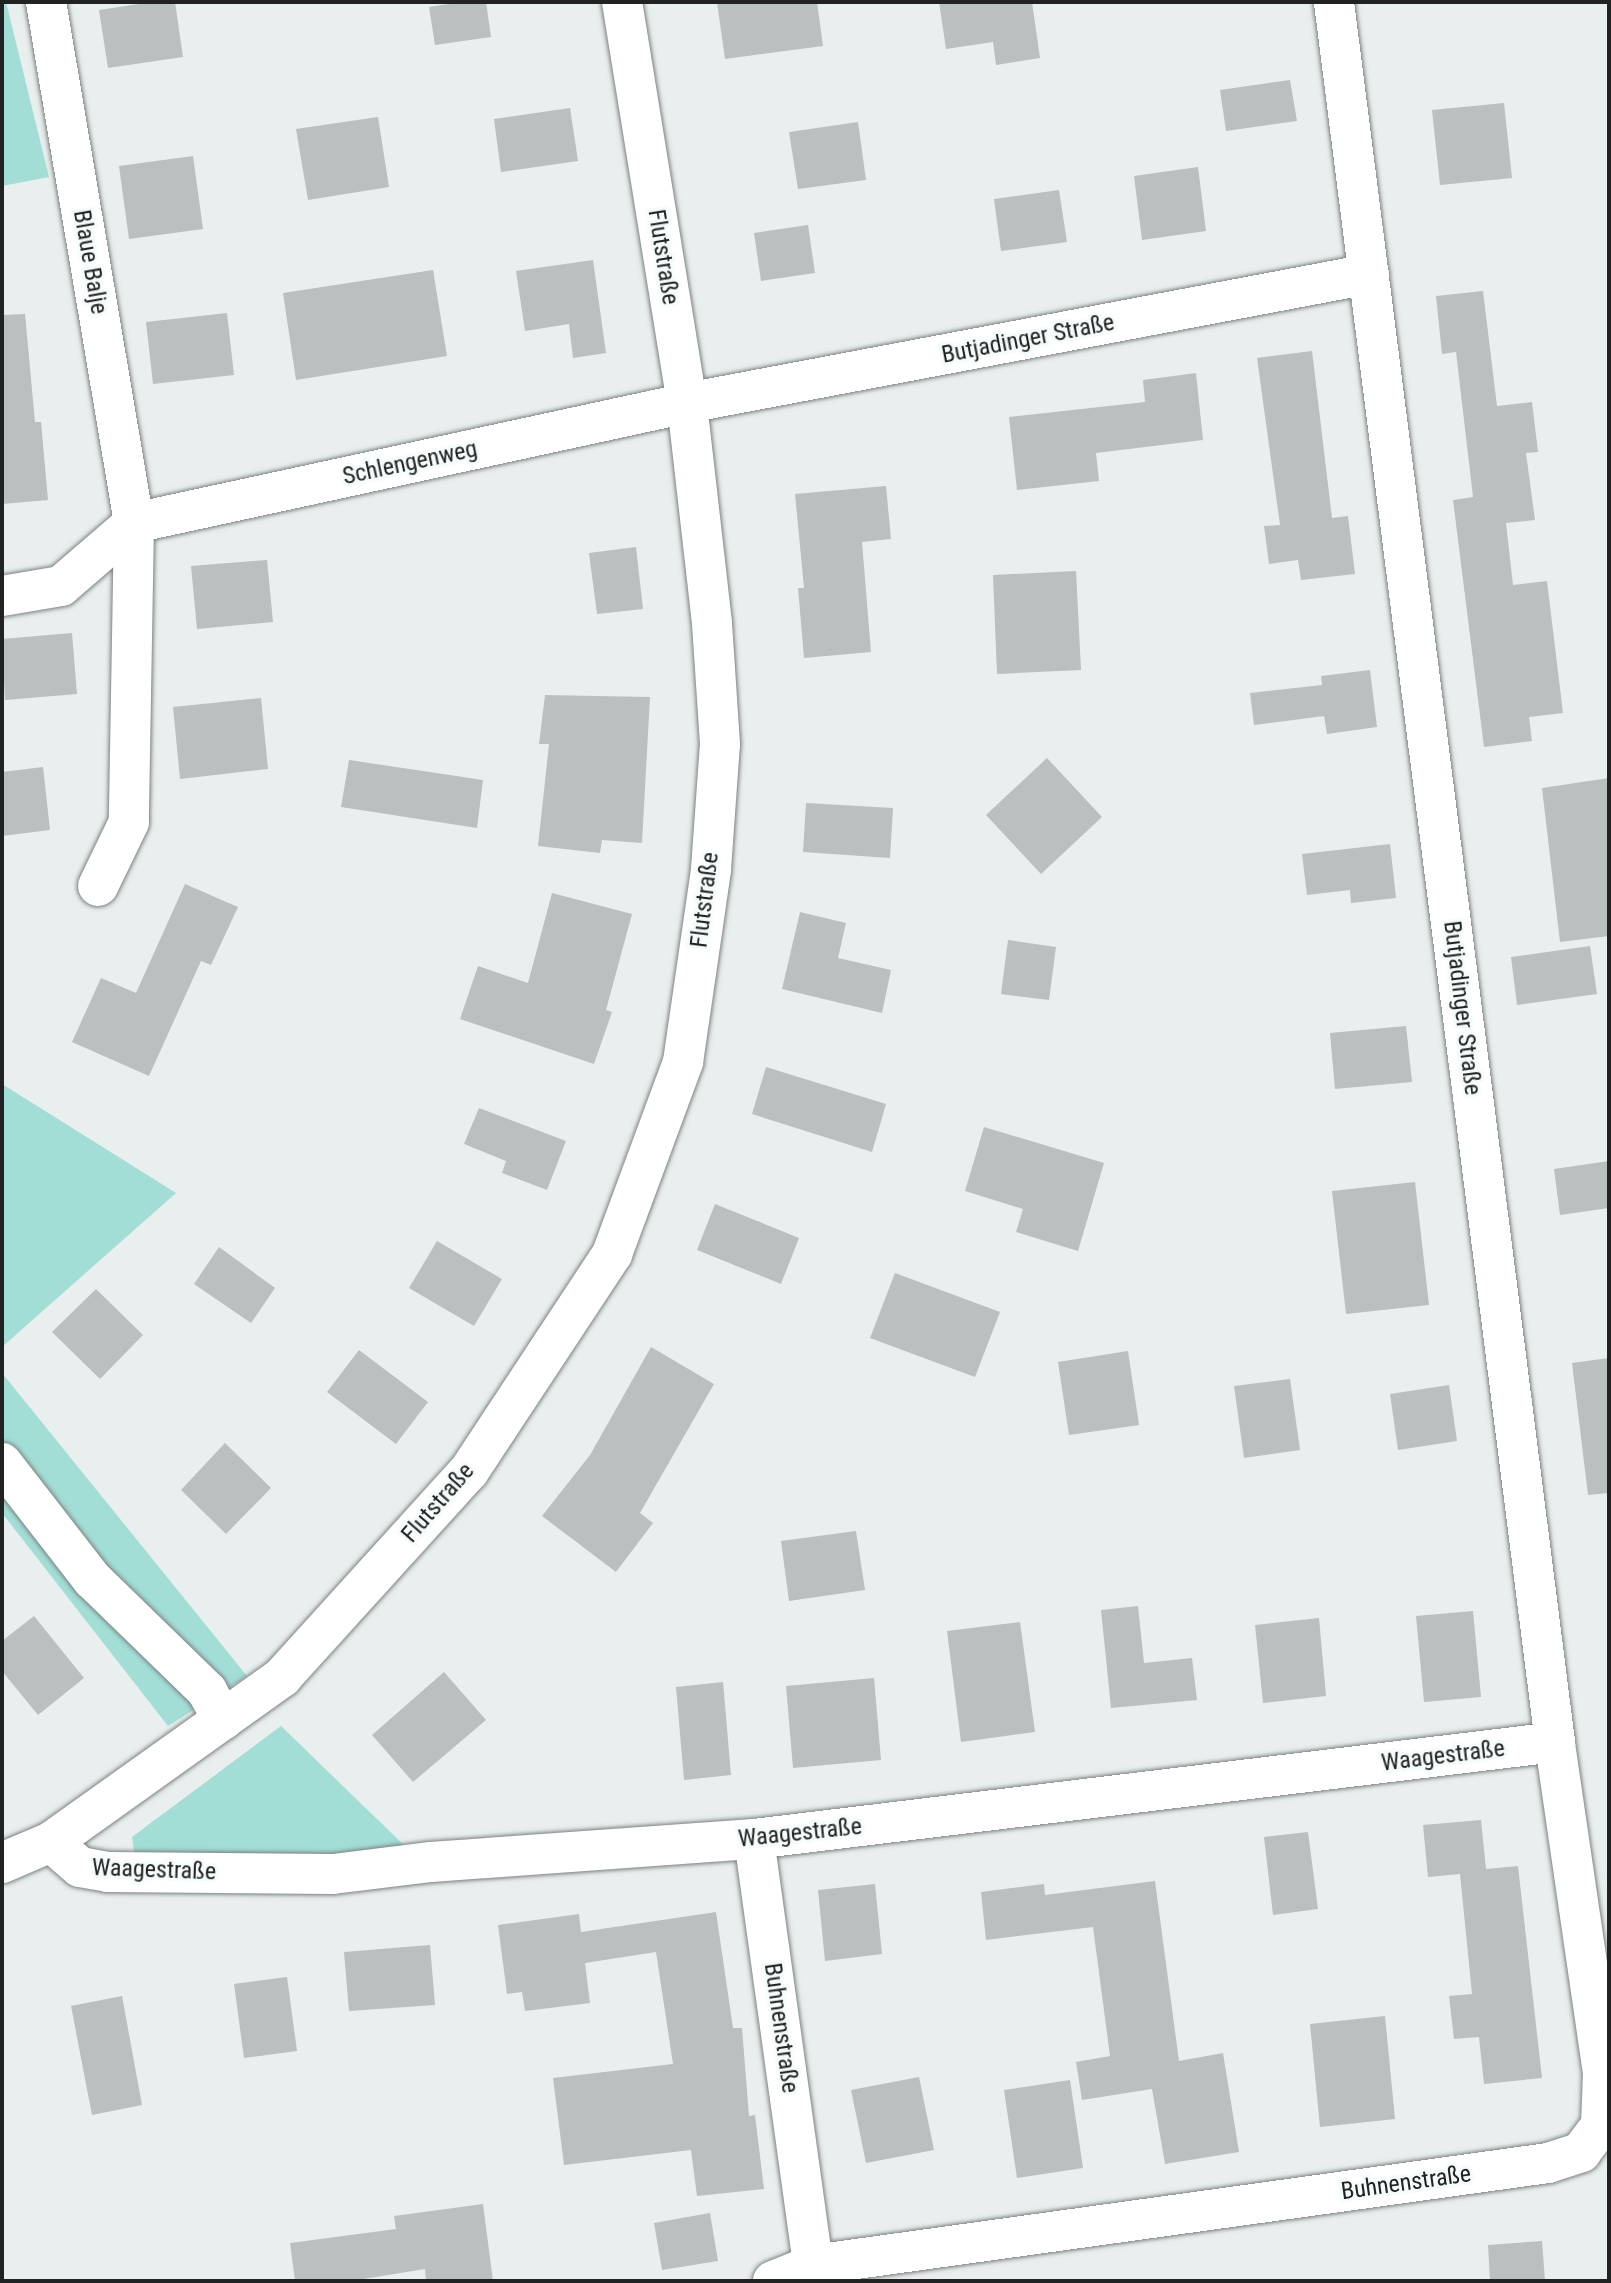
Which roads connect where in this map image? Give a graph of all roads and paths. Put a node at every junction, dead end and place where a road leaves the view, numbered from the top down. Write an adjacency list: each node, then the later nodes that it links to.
1 (46, 2): 6 (street, Blaue Balje)
2 (622, 2): 5 (street, Flutstraße)
3 (1334, 2): 4 (street, Butjadinger Straße)
4 (1369, 274): 5 (street, Butjadinger Straße); 12 (street, Butjadinger Straße)
5 (687, 403): 6 (street, Schlengenweg); 10 (street, Flutstraße)
6 (134, 523): 7 (street, Schlengenweg); 8 (street)
7 (2, 596)
8 (98, 886)
9 (2, 1463): 11 (street)
10 (282, 1677): 11 (street, Waagestraße)
11 (223, 1720): 14 (street, Waagestraße)
12 (1555, 1742): 13 (street, Waagestraße); 16 (street, Buhnenstraße)
13 (754, 1839): 14 (street, Waagestraße); 16 (street, Buhnenstraße)
14 (51, 1842): 15 (street, Waagestraße)
15 (2, 1863)
16 (813, 2265): 17 (street, Buhnenstraße)
17 (773, 2281)

